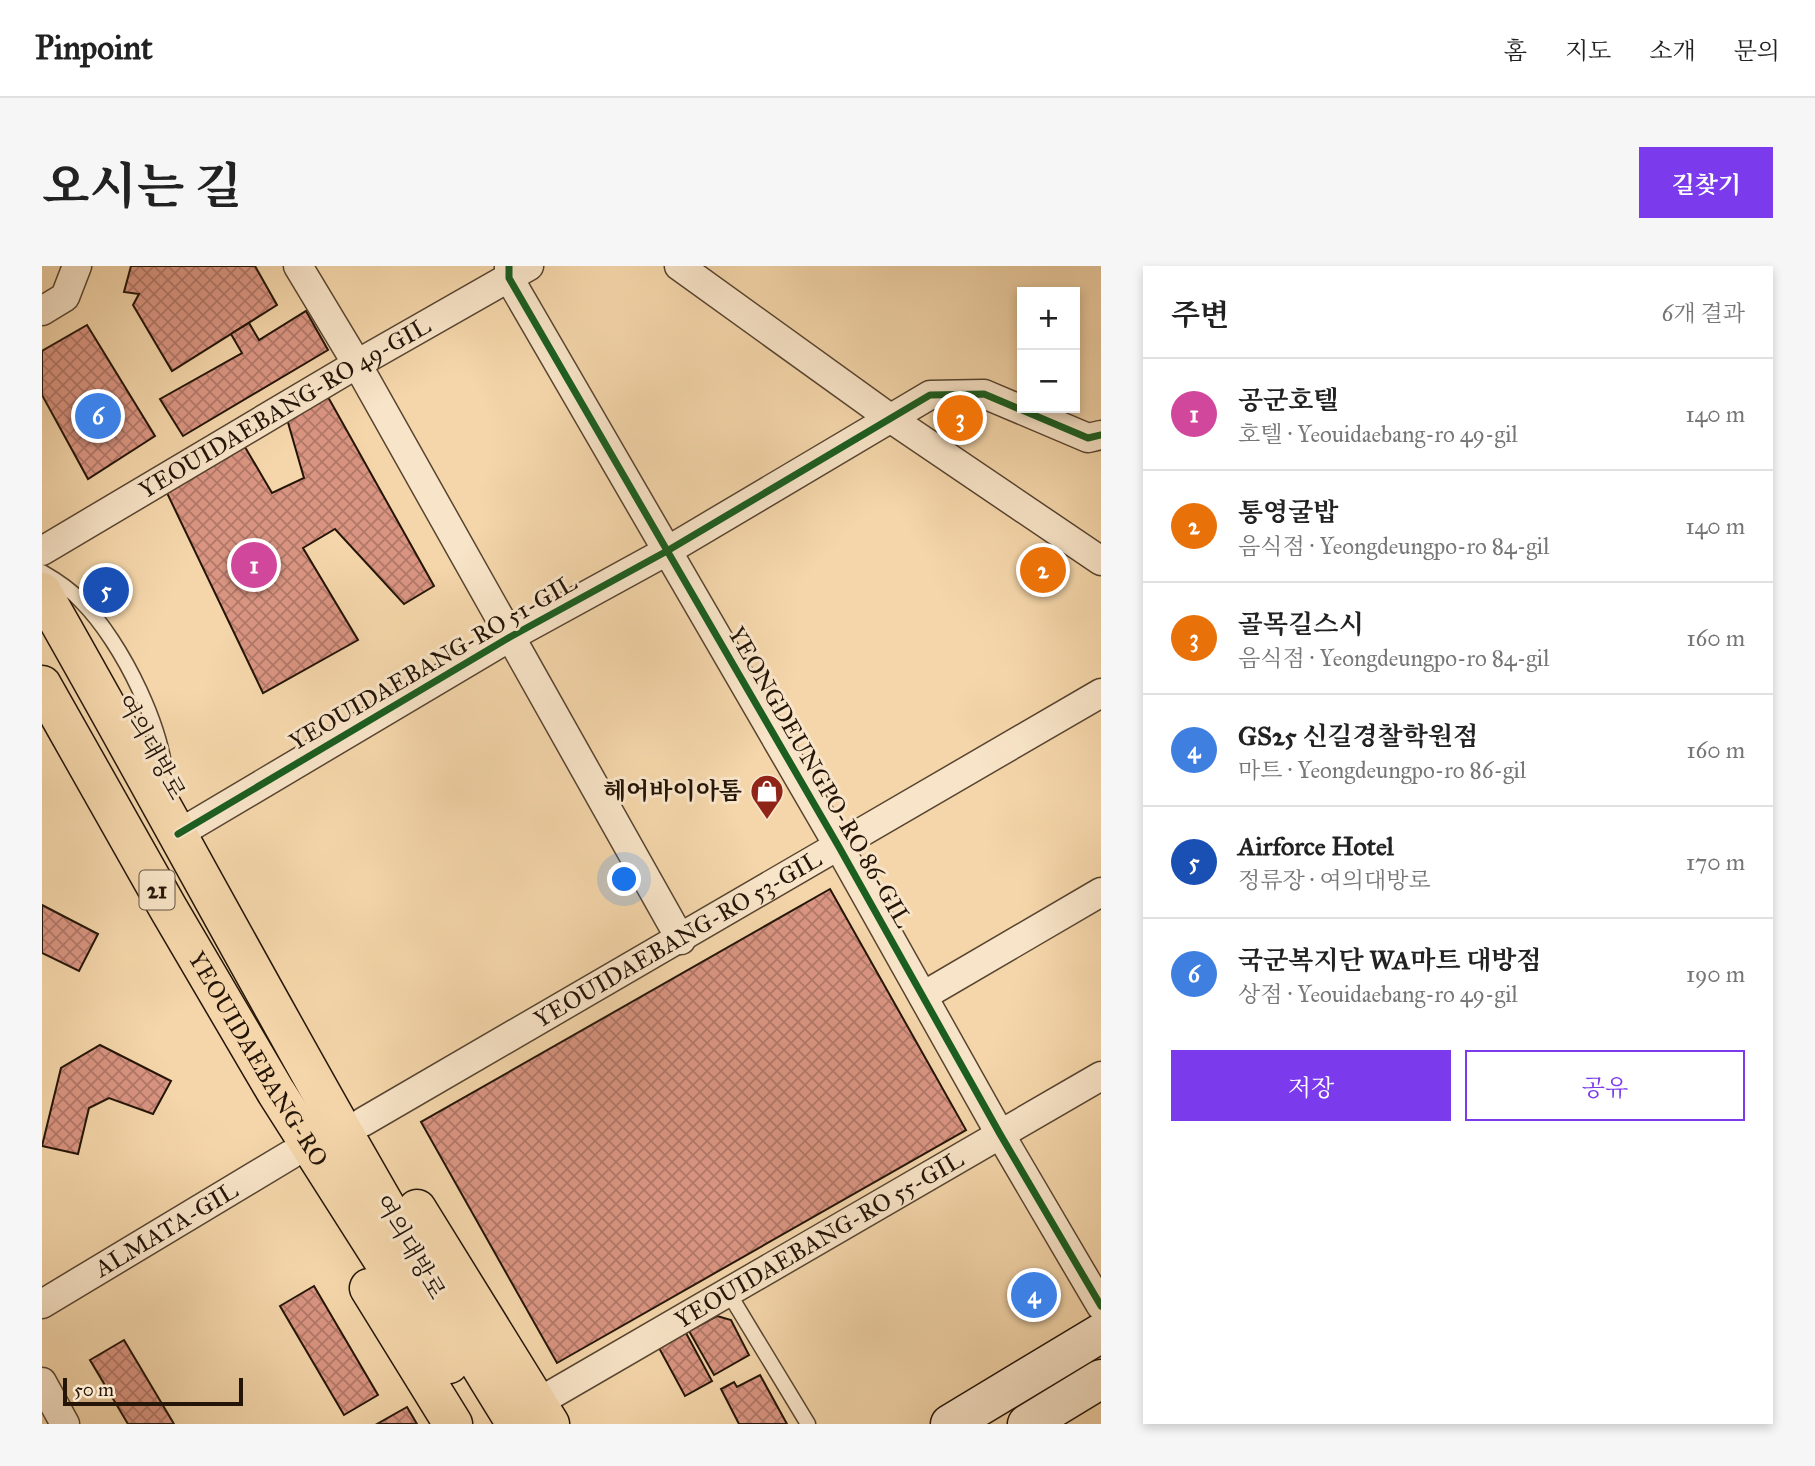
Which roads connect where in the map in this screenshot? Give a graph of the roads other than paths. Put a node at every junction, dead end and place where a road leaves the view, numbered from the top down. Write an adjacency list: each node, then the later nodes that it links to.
1 (78, 266): 5 (street)
2 (298, 266): 6 (street)
3 (679, 266): 7 (street)
4 (515, 270): 6 (street, YEOUIDAEBANG-RO 49-GIL); 10 (street, YEONGDEUNGPO-RO 86-GIL)
5 (42, 312)
6 (357, 364): 9 (street, YEOUIDAEBANG-RO 49-GIL); 14 (street)
7 (890, 418): 8 (street, YEOUIDAEBANG-RO 51-GIL); 10 (street, YEOUIDAEBANG-RO 51-GIL); 11 (street)
8 (1101, 435)
9 (42, 551)
10 (667, 551): 14 (street, YEOUIDAEBANG-RO 51-GIL); 18 (street, YEONGDEUNGPO-RO 86-GIL)
11 (1101, 561)
12 (42, 572): 17 (lane)
13 (42, 592): 17 (main road, 여의대방로)
14 (510, 637): 17 (street, YEOUIDAEBANG-RO 51-GIL); 20 (street)
15 (42, 685): 24 (main road, YEOUIDAEBANG-RO / 21)
16 (1101, 693): 18 (street, YEOUIDAEBANG-RO 53-GIL)
17 (172, 822): 22 (main road, 여의대방로)
18 (839, 847): 20 (street, YEOUIDAEBANG-RO 53-GIL); 21 (street, YEONGDEUNGPO-RO 86-GIL)
19 (1101, 892): 21 (street)
20 (681, 940): 25 (street, YEOUIDAEBANG-RO 53-GIL)
21 (923, 996): 26 (street, YEONGDEUNGPO-RO 86-GIL)
22 (307, 1068): 25 (main road); 35 (main road, 여의대방로)
23 (1101, 1076): 26 (street, YEOUIDAEBANG-RO 55-GIL)
24 (276, 1092): 27 (main road, 21); 38 (main road, YEOUIDAEBANG-RO)
25 (363, 1122): 35 (main road)
26 (1000, 1134): 28 (street, YEOUIDAEBANG-RO 55-GIL); 30 (street, YEONGDEUNGPO-RO 86-GIL)
27 (290, 1155): 29 (street, ALMATA-GIL); 37 (main road, 21)
28 (728, 1292): 35 (street, YEOUIDAEBANG-RO 55-GIL); 39 (lane)
29 (42, 1304)
30 (1101, 1306)
31 (1101, 1333): 32 (main road)
32 (1033, 1374): 40 (main road); 41 (lane)
33 (1101, 1379): 42 (main road)
34 (42, 1382): 36 (street)
35 (534, 1417)
36 (65, 1424)
37 (453, 1424)
38 (489, 1424)
39 (808, 1424)
40 (950, 1424)
41 (977, 1424)
42 (1027, 1424)

